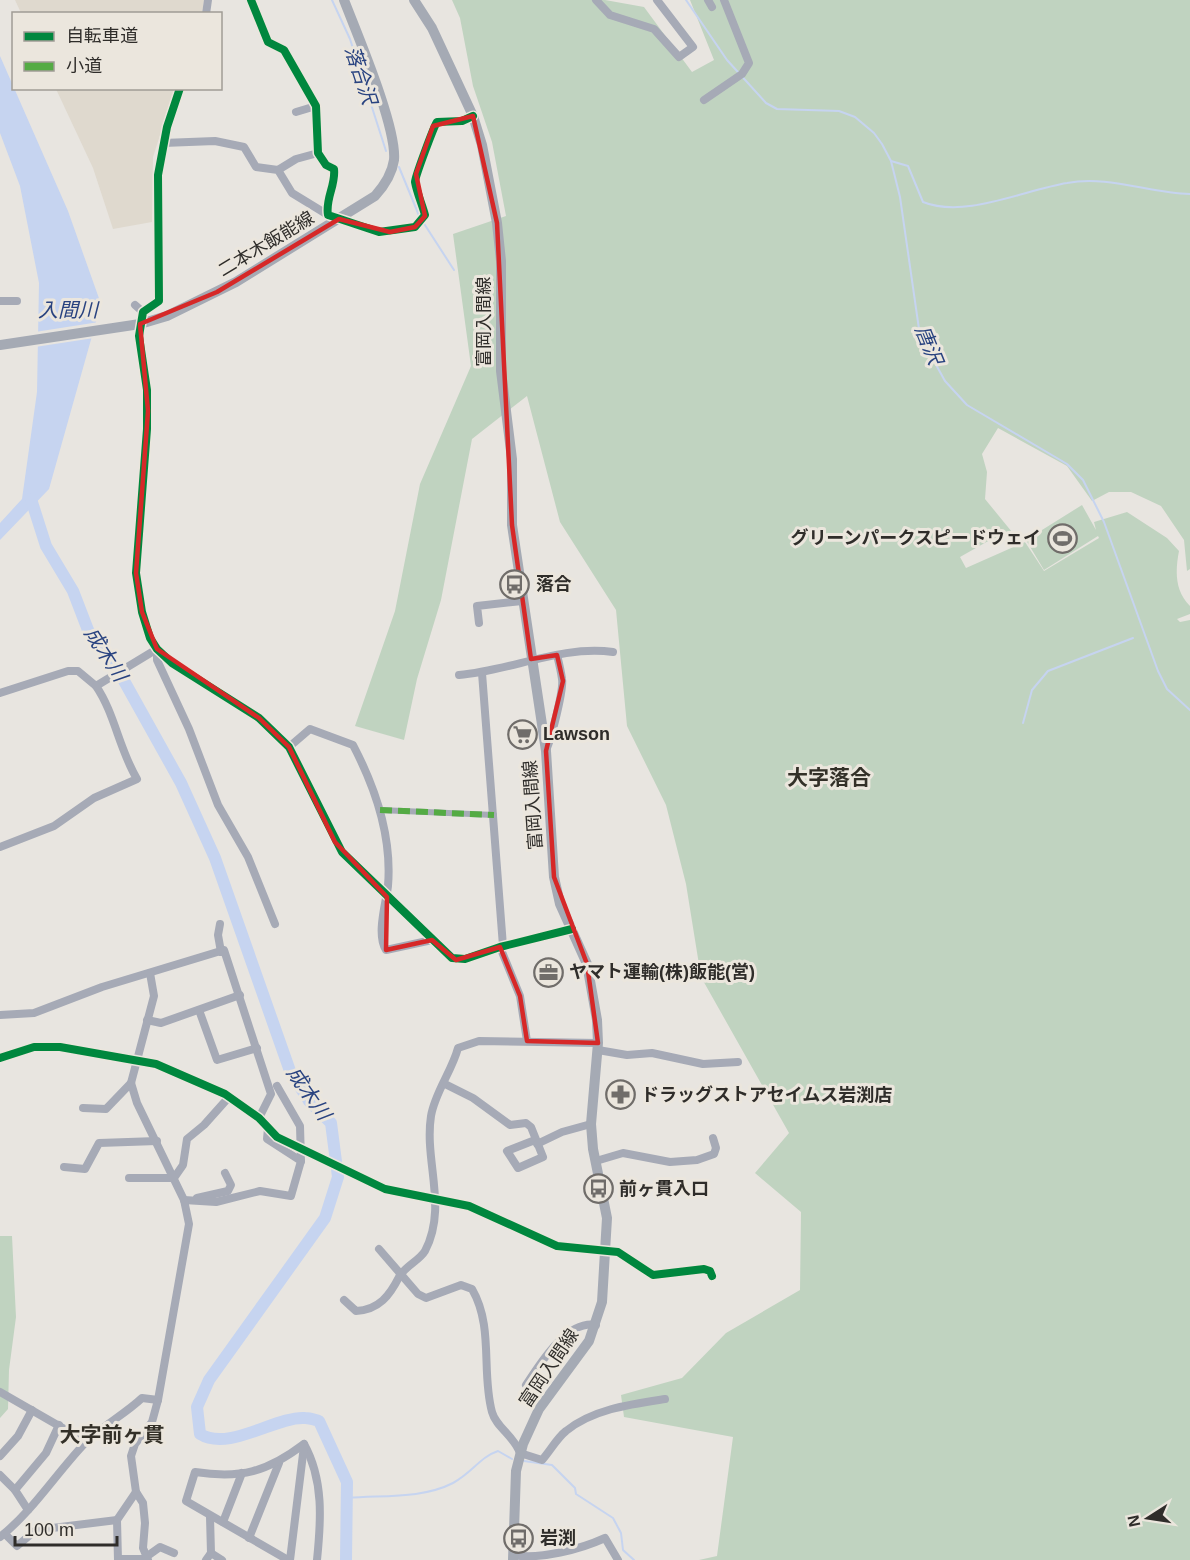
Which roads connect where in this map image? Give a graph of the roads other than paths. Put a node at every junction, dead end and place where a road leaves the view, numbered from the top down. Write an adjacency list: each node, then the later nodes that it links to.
1 (251, 0): 9 (street)
2 (344, 0): 15 (main road, 二本木飯能線)
3 (414, 0): 11 (main road, 富岡入間線)
4 (596, 0): 5 (street)
5 (657, 0)
6 (724, 0): 8 (street)
7 (179, 90): 12 (street)
8 (704, 100)
9 (316, 106): 10 (street); 13 (street)
10 (296, 112)
11 (473, 116): 15 (street); 22 (main road, 富岡入間線)
12 (163, 143): 14 (street); 19 (street)
13 (318, 153): 14 (street); 15 (street)
14 (278, 170): 15 (street)
15 (334, 217): 20 (main road, 二本木飯能線)
16 (0, 301): 17 (street)
17 (17, 301)
18 (135, 305): 19 (street)
19 (143, 312): 20 (street)
20 (136, 325): 21 (main road, 二本木飯能線); 24 (street)
21 (0, 345)
22 (522, 601): 23 (street); 27 (main road, 富岡入間線)
23 (479, 623)
24 (157, 649): 30 (street); 32 (street); 39 (street)
25 (613, 652): 26 (street)
26 (557, 655): 27 (street); 33 (street)
27 (531, 659): 28 (street); 33 (main road, 富岡入間線)
28 (482, 673): 29 (street); 35 (street)
29 (459, 675)
30 (96, 686): 31 (street); 36 (street)
31 (0, 693)
32 (289, 747): 34 (street); 37 (street)
33 (546, 751): 40 (main road, 富岡入間線)
34 (380, 810): 35 (street); 37 (street)
35 (494, 815): 42 (street)
36 (0, 847)
37 (387, 897): 41 (street); 41 (street)
38 (220, 924): 43 (street)
39 (275, 924)
40 (572, 929): 42 (street); 50 (main road, 富岡入間線)
41 (432, 940): 42 (street)
42 (501, 946): 49 (street)
43 (221, 952): 44 (street); 45 (street)
44 (150, 974): 47 (street); 48 (street)
45 (240, 995): 46 (street); 51 (street)
46 (199, 1010): 48 (street); 51 (street)
47 (0, 1015)
48 (147, 1020): 53 (street)
49 (527, 1041): 50 (street); 56 (street)
50 (598, 1046): 54 (street); 61 (main road, 富岡入間線)
51 (257, 1048): 60 (street)
52 (0, 1058): 53 (street)
53 (136, 1061): 55 (street); 58 (street)
54 (738, 1062)
55 (131, 1083): 59 (street); 64 (street)
56 (445, 1084): 61 (street); 72 (street)
57 (277, 1086): 65 (street)
58 (229, 1097): 60 (street); 70 (street)
59 (83, 1108)
60 (259, 1118): 62 (street)
61 (591, 1124): 66 (main road, 富岡入間線)
62 (268, 1128): 65 (street); 72 (street, bridge)
63 (713, 1138): 66 (street)
64 (157, 1141): 67 (street); 70 (street)
65 (301, 1161): 71 (street)
66 (596, 1161): 74 (main road, 富岡入間線)
67 (64, 1167)
68 (225, 1173): 71 (street)
69 (129, 1178): 70 (street)
70 (174, 1178): 71 (street)
71 (184, 1200): 82 (street)
72 (437, 1200): 74 (street); 75 (street)
73 (379, 1249): 75 (street)
74 (607, 1250): 76 (street); 78 (main road, 富岡入間線)
75 (400, 1275): 77 (street); 87 (street)
76 (712, 1276)
77 (344, 1300)
78 (596, 1325): 79 (street); 87 (main road, 富岡入間線)
79 (526, 1385)
80 (0, 1392): 83 (street)
81 (665, 1399): 87 (street)
82 (158, 1400): 85 (street); 93 (street)
83 (32, 1410): 84 (street); 88 (street)
84 (59, 1425): 85 (street); 92 (street)
85 (87, 1442): 94 (street)
86 (304, 1444): 89 (street); 106 (street); 107 (street)
87 (520, 1453): 102 (main road, 富岡入間線)
88 (0, 1456)
89 (279, 1463): 90 (street); 99 (street)
90 (242, 1473): 95 (street); 97 (street)
91 (0, 1475): 92 (street)
92 (15, 1490): 94 (street)
93 (136, 1492): 96 (street); 104 (street)
94 (28, 1510): 98 (street)
95 (210, 1517): 97 (street); 101 (street)
96 (117, 1520): 98 (street); 103 (street)
97 (223, 1522): 99 (street)
98 (2, 1535)
99 (249, 1538): 106 (street)
100 (174, 1553): 104 (street)
101 (209, 1557): 105 (street)
102 (513, 1558): 108 (street)
103 (118, 1559): 104 (street)
104 (147, 1559)
105 (222, 1560)
106 (289, 1560)
107 (317, 1560)
108 (618, 1560)

